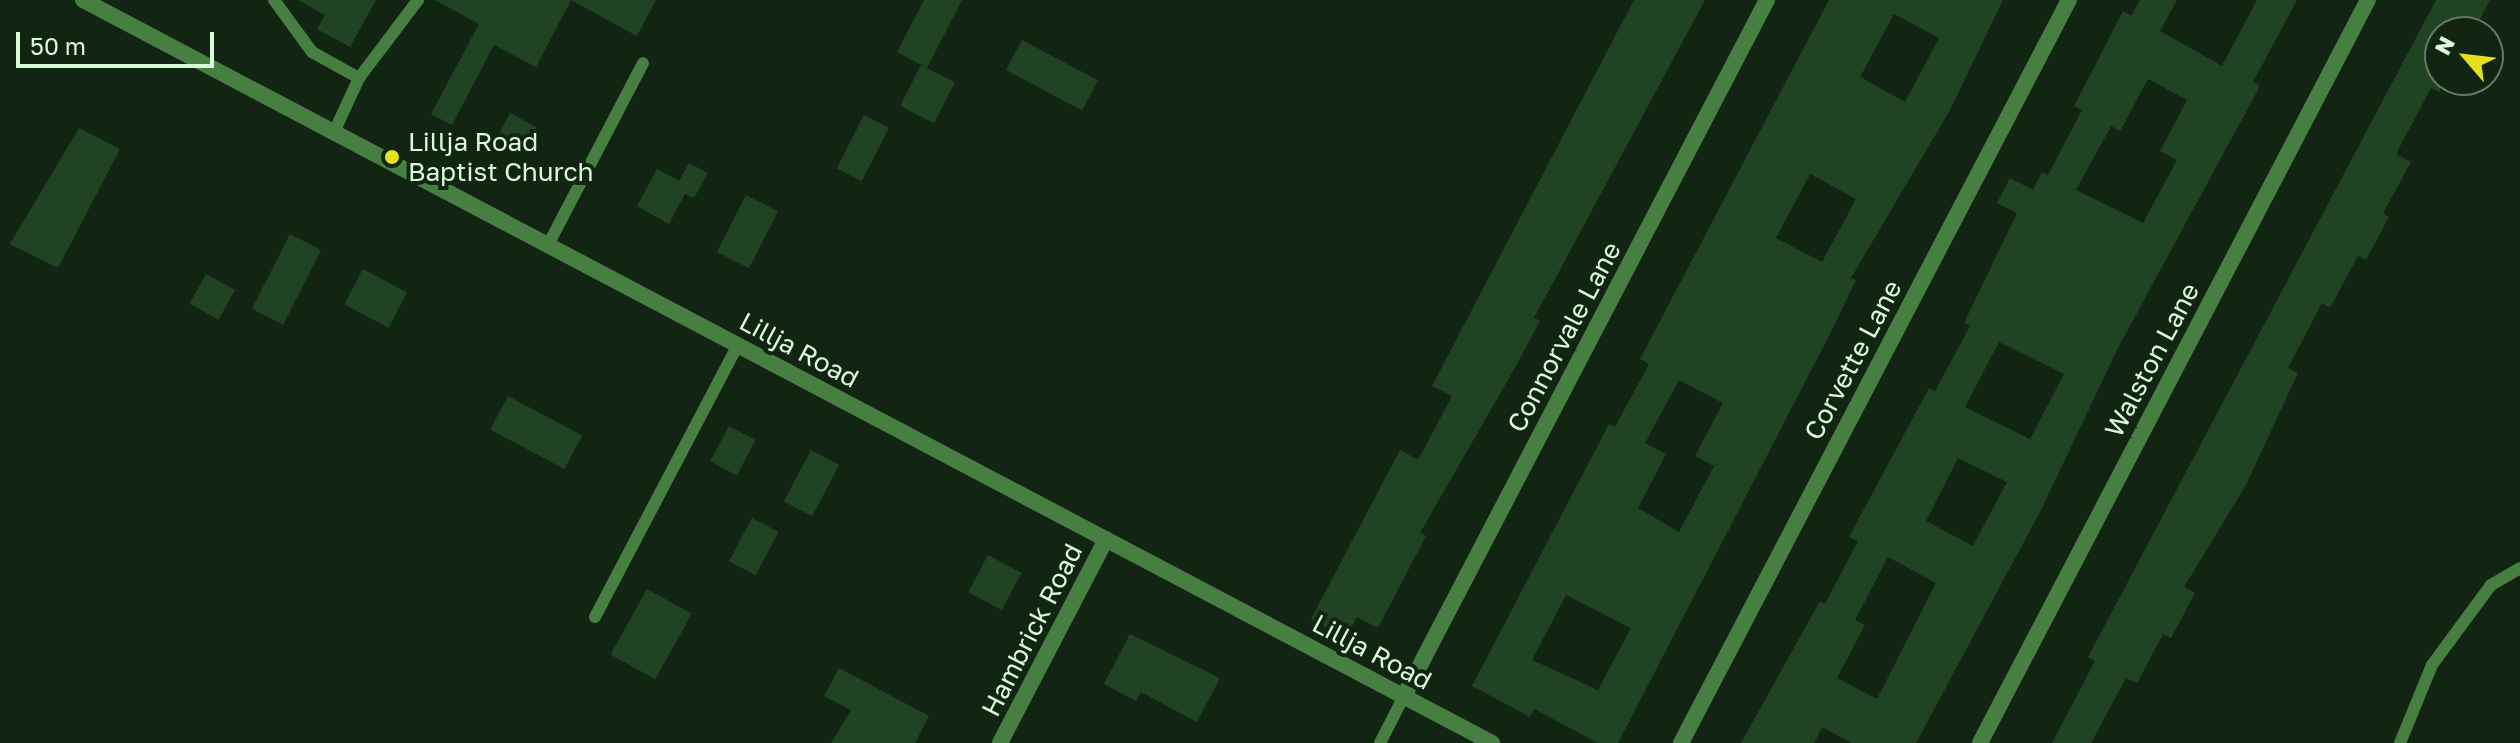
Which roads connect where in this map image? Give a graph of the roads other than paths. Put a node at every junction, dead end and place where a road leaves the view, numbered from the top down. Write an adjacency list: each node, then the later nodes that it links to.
1 (83, 0): 9 (street, Lillja Road)
2 (274, 0): 8 (lane)
3 (418, 0): 8 (lane)
4 (1767, 0): 15 (street, Connorvale Lane)
5 (2069, 0): 19 (street, Corvette Lane)
6 (2368, 0): 20 (street, Walston Lane)
7 (643, 63): 10 (lane)
8 (359, 78): 9 (lane)
9 (334, 132): 10 (street, Lillja Road)
10 (548, 245): 11 (street, Lillja Road)
11 (738, 345): 12 (street, Lillja Road); 14 (lane)
12 (1106, 539): 15 (street, Lillja Road); 16 (street, Hambrick Road)
13 (2520, 568): 21 (lane)
14 (595, 617)
15 (1404, 696): 17 (lane); 18 (street, Lillja Road)
16 (1000, 743)
17 (1380, 743)
18 (1492, 743)
19 (1681, 743)
20 (1980, 743)
21 (2400, 743)

